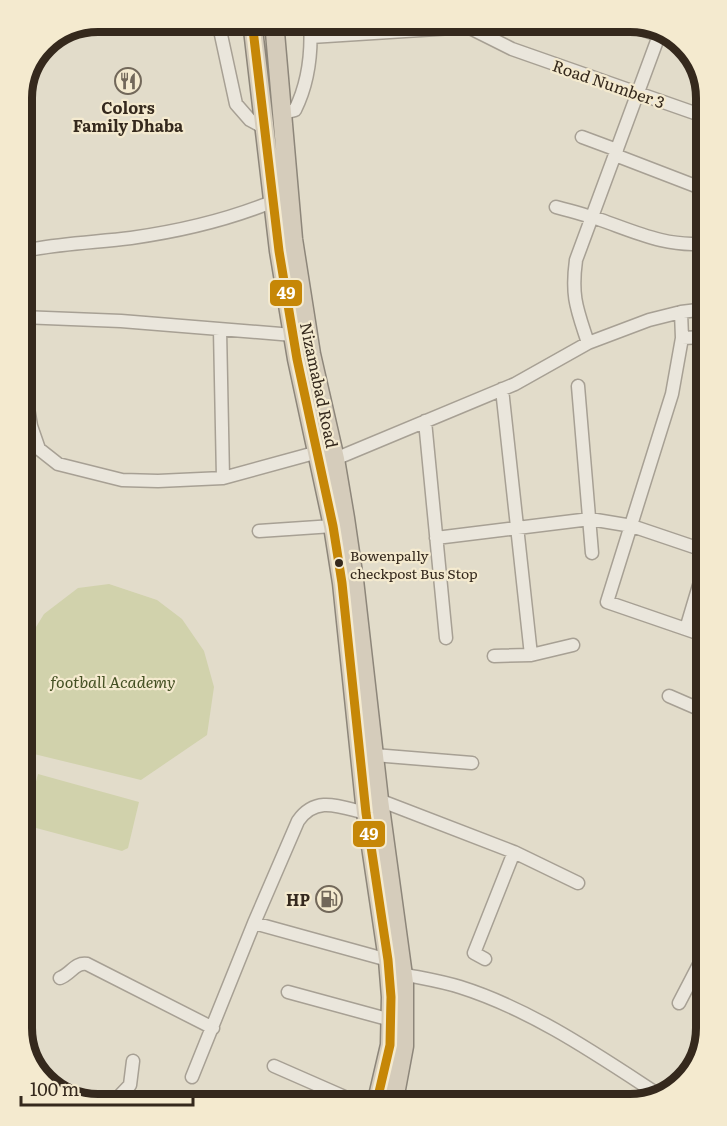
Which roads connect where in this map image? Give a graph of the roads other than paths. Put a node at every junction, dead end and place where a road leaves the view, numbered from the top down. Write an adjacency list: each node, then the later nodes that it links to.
1 (220, 32): 12 (street)
2 (253, 32): 12 (highway, Nizamabad Road)
3 (275, 32): 11 (highway, Nizamabad Road)
4 (311, 32): 7 (street)
5 (390, 32): 7 (street, Road Number 3)
6 (478, 32): 9 (street, Road Number 3)
7 (311, 37): 11 (street)
8 (658, 38): 9 (street)
9 (638, 92): 10 (street, Road Number 3); 14 (street)
10 (696, 113)
11 (280, 114): 34 (highway, Nizamabad Road)
12 (265, 128): 16 (highway, Nizamabad Road)
13 (582, 137): 14 (street)
14 (616, 153): 15 (street); 18 (street)
15 (696, 186)
16 (274, 201): 20 (street); 25 (highway, Nizamabad Road)
17 (556, 207): 18 (street)
18 (592, 217): 19 (street); 28 (street)
19 (696, 243)
20 (34, 249)
21 (696, 310): 22 (street)
22 (681, 312): 27 (street); 28 (street)
23 (32, 317): 24 (street)
24 (220, 330): 25 (street); 35 (street)
25 (294, 335): 33 (highway, Nizamabad Road)
26 (696, 337): 27 (street)
27 (682, 338): 38 (street)
28 (588, 343): 30 (street)
29 (578, 386): 36 (street)
30 (502, 389): 31 (street); 39 (street)
31 (425, 422): 34 (street); 41 (street)
32 (32, 429): 35 (street)
33 (318, 452): 35 (street); 37 (highway, Nizamabad Road)
34 (335, 459): 53 (highway, Nizamabad Road)
35 (223, 478)
36 (590, 519): 38 (street); 39 (street); 43 (street)
37 (333, 526): 40 (street); 56 (highway, Nizamabad Road)
38 (632, 526): 42 (street); 45 (street)
39 (516, 528): 41 (street); 49 (street)
40 (259, 531)
41 (436, 538): 47 (street)
42 (696, 548)
43 (592, 554)
44 (696, 596): 45 (street)
45 (686, 629): 46 (street)
46 (696, 632)
47 (446, 638)
48 (573, 645): 49 (street)
49 (531, 655): 50 (street)
50 (494, 656)
51 (669, 696): 52 (street)
52 (696, 708)
53 (374, 755): 54 (street); 55 (highway, Nizamabad Road)
54 (472, 763)
55 (379, 800): 57 (street); 63 (highway, Nizamabad Road)
56 (366, 813): 59 (street); 61 (highway, Nizamabad Road)
57 (514, 852): 58 (street); 60 (street)
58 (578, 883)
59 (254, 923): 61 (street); 68 (street)
60 (485, 959)
61 (388, 960): 67 (highway, Nizamabad Road)
62 (696, 970): 66 (street)
63 (402, 974): 72 (street); 76 (highway, Nizamabad Road)
64 (60, 978): 68 (street)
65 (288, 992): 67 (street)
66 (679, 1003)
67 (391, 1020): 75 (highway, Nizamabad Road)
68 (213, 1028): 71 (street)
69 (133, 1061): 73 (street)
70 (274, 1066): 74 (street)
71 (192, 1077)
72 (652, 1090)
73 (121, 1094)
74 (338, 1094)
75 (379, 1094)
76 (395, 1094)

